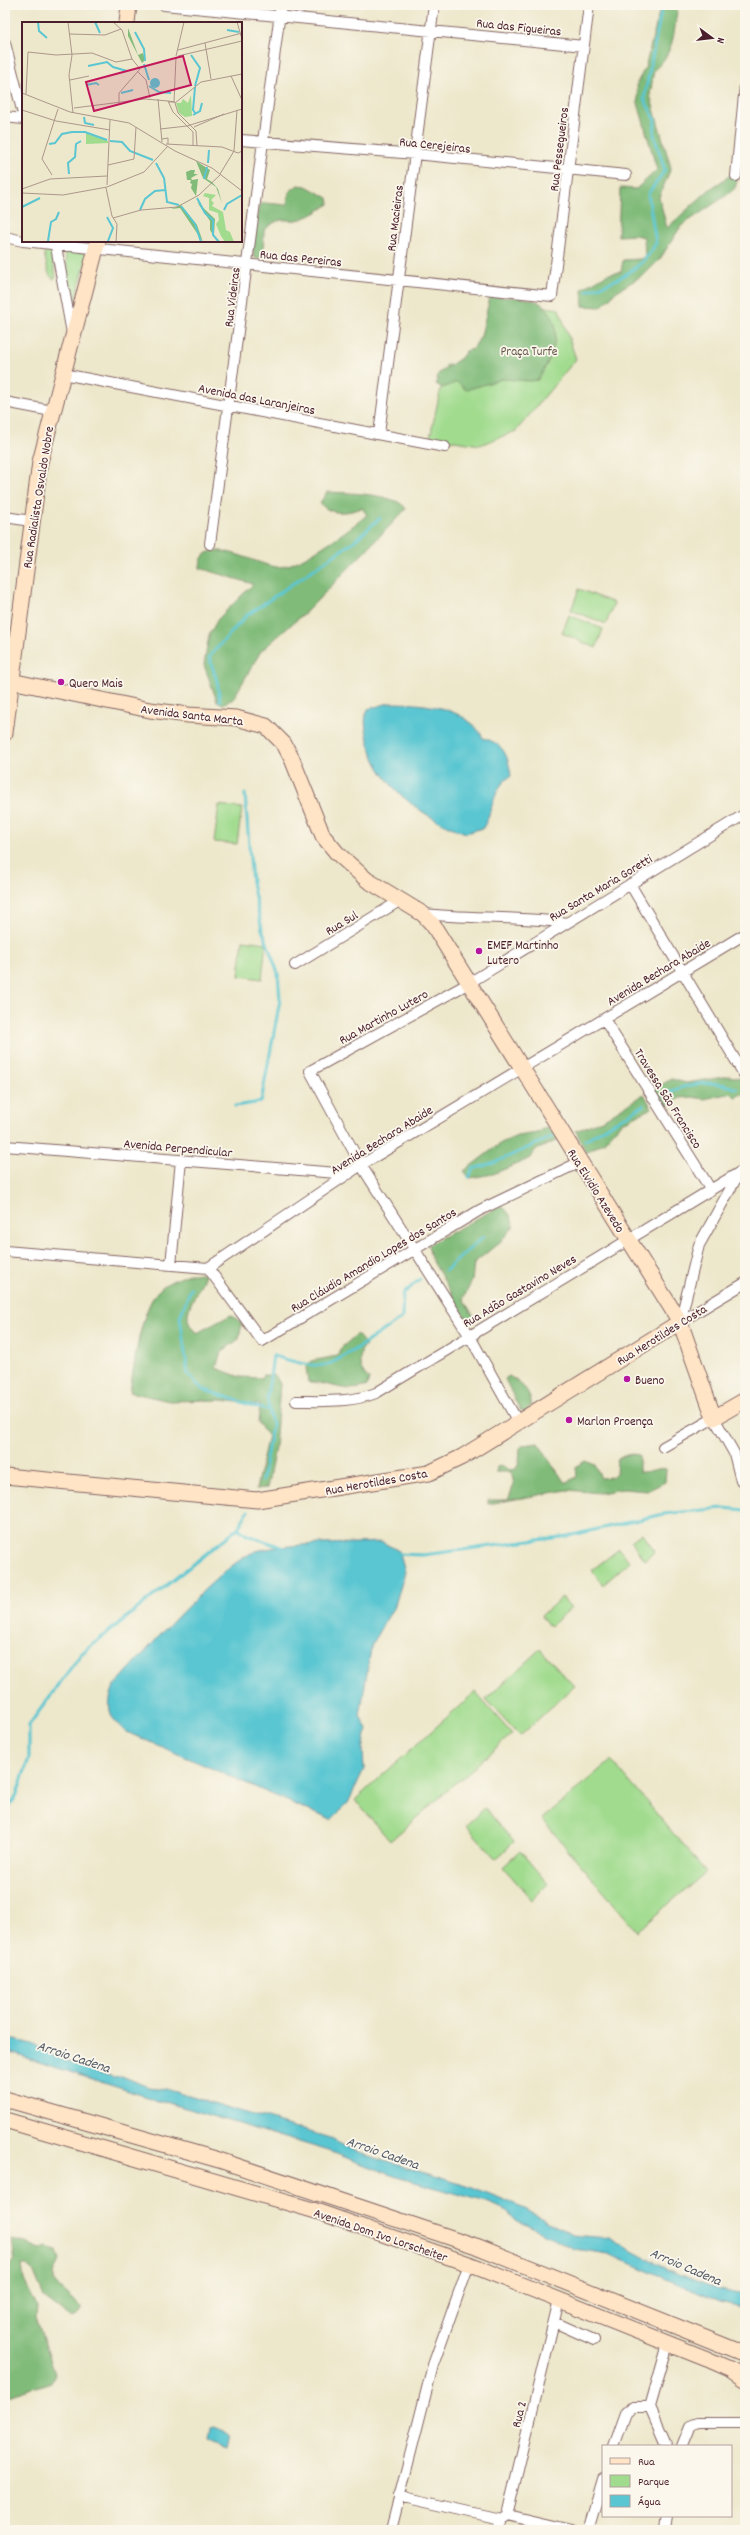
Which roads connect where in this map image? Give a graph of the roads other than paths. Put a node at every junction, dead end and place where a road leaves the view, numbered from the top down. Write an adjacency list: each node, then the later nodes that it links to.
1 (129, 5): 6 (street)
2 (164, 5): 5 (street, Rua das Figueiras)
3 (434, 5): 7 (street, Rua Macieiras)
4 (589, 5): 9 (street, Rua Pessegueiros)
5 (280, 10): 7 (street, Rua das Figueiras); 15 (street, Rua Videiras)
6 (127, 22)
7 (431, 30): 9 (street, Rua das Figueiras); 16 (street, Rua Macieiras)
8 (5, 43): 11 (street)
9 (584, 46): 17 (street, Rua Pessegueiros)
10 (745, 85): 19 (street)
11 (22, 110)
12 (5, 117): 13 (street)
13 (22, 119)
14 (242, 140): 15 (street, Rua Cerejeiras)
15 (264, 142): 16 (street, Rua Cerejeiras); 25 (street, Rua Videiras)
16 (415, 154): 17 (street, Rua Cerejeiras); 26 (street, Rua Macieiras)
17 (568, 171): 18 (street, Rua Cerejeiras); 27 (street, Rua Pessegueiros)
18 (626, 175)
19 (736, 176)
20 (5, 237): 21 (street, Rua das Pereiras)
21 (22, 241)
22 (34, 242): 23 (street, Rua das Pereiras)
23 (55, 244): 24 (street, Rua das Pereiras); 28 (street, Rua Radialista Osvaldo Nobre)
24 (97, 245): 25 (street, Rua das Pereiras); 28 (street)
25 (248, 265): 26 (street, Rua das Pereiras); 31 (street, Rua Videiras)
26 (399, 280): 27 (street, Rua das Pereiras); 33 (street, Rua Macieiras)
27 (552, 296)
28 (73, 341): 29 (street, Rua Radialista Osvaldo Nobre)
29 (63, 374): 31 (street, Avenida das Laranjeiras); 32 (street, Rua Radialista Osvaldo Nobre)
30 (5, 402): 32 (street)
31 (230, 406): 33 (street, Avenida das Laranjeiras); 37 (street, Rua Videiras)
32 (52, 411): 36 (street, Rua Radialista Osvaldo Nobre)
33 (379, 434): 34 (street, Avenida das Laranjeiras)
34 (445, 447)
35 (5, 517): 36 (street)
36 (31, 521): 38 (street, Rua Radialista Osvaldo Nobre)
37 (210, 544)
38 (9, 676): 39 (street, Rua Radialista Osvaldo Nobre); 42 (street, Avenida Santa Marta)
39 (5, 733)
40 (745, 814): 41 (street, Rua Santa Maria Goretti)
41 (630, 884): 44 (street, Rua Santa Maria Goretti); 47 (street)
42 (401, 900): 43 (street, Avenida Santa Marta); 46 (street, Rua Sul)
43 (423, 914): 44 (street); 48 (street, Rua Elvidio Azevedo)
44 (567, 923): 48 (street, Rua Santa Maria Goretti)
45 (745, 934): 47 (street, Avenida Bechara Abaide)
46 (295, 965)
47 (682, 972): 49 (street, Avenida Bechara Abaide); 51 (street)
48 (469, 983): 50 (street, Rua Elvidio Azevedo); 55 (street, Rua Martinho Lutero)
49 (604, 1019): 50 (street, Avenida Bechara Abaide); 58 (street, Travessa São Francisco)
50 (522, 1069): 54 (street, Rua Elvidio Azevedo); 55 (street, Avenida Bechara Abaide)
51 (745, 1076)
52 (5, 1146): 53 (street, Avenida Perpendicular)
53 (180, 1160): 57 (street, Avenida Perpendicular); 62 (street)
54 (580, 1162): 59 (street, Rua Elvidio Azevedo); 60 (street, Rua Cláudio Amandio Lopes dos Santos)
55 (362, 1165): 57 (street, Avenida Bechara Abaide); 60 (street)
56 (742, 1171): 58 (street, Rua Adão Gastavino Neves); 65 (street)
57 (349, 1174): 63 (street, Avenida Bechara Abaide)
58 (711, 1190): 59 (street, Rua Adão Gastavino Neves)
59 (629, 1240): 65 (street, Rua Elvidio Azevedo); 66 (street, Rua Adão Gastavino Neves)
60 (415, 1249): 63 (street, Rua Cláudio Amandio Lopes dos Santos); 66 (street)
61 (5, 1251): 62 (street)
62 (171, 1265): 63 (street)
63 (208, 1268)
64 (745, 1283): 65 (street, Rua Herotildes Costa)
65 (680, 1322): 69 (street, Rua Elvidio Azevedo); 70 (street, Rua Herotildes Costa)
66 (469, 1335): 68 (street, Rua Adão Gastavino Neves); 70 (street)
67 (745, 1400): 69 (street)
68 (296, 1401)
69 (714, 1418): 71 (street); 73 (street, Rua Elvidio Azevedo)
70 (518, 1422): 72 (street, Rua Herotildes Costa)
71 (663, 1447)
72 (5, 1476)
73 (741, 1481)
74 (5, 2099): 81 (street, Avenida Dom Ivo Lorscheiter)
75 (5, 2120): 76 (street, Avenida Dom Ivo Lorscheiter)
76 (469, 2264): 77 (street, Avenida Dom Ivo Lorscheiter); 89 (street)
77 (559, 2300): 78 (street, Rua 2); 80 (street, Avenida Dom Ivo Lorscheiter)
78 (554, 2322): 79 (street); 90 (street, Rua 2)
79 (594, 2340)
80 (668, 2344): 82 (street, Avenida Dom Ivo Lorscheiter); 83 (street)
81 (745, 2354)
82 (745, 2379)
83 (650, 2407): 85 (street); 86 (street)
84 (745, 2423): 87 (street)
85 (613, 2445)
86 (667, 2445)
87 (682, 2445)
88 (602, 2482): 95 (street)
89 (399, 2496): 90 (street); 92 (street)
90 (504, 2517): 93 (street, Rua 2); 94 (street)
91 (666, 2517): 96 (street)
92 (391, 2530)
93 (498, 2530)
94 (571, 2530)
95 (588, 2530)
96 (664, 2530)

